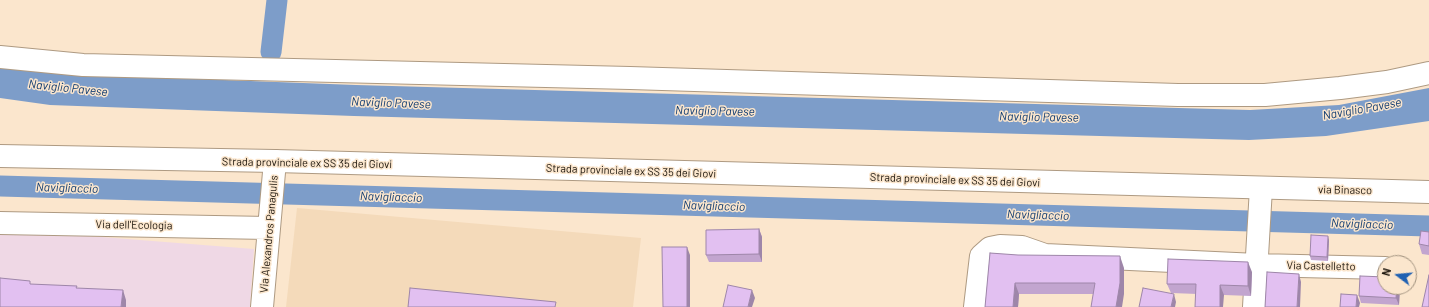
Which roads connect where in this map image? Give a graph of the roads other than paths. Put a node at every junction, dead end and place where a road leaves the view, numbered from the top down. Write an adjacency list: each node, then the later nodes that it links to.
1 (0, 57): 2 (street)
2 (1429, 73)
3 (0, 156): 4 (street, Strada provinciale ex SS 35 dei Giovi)
4 (276, 161): 6 (street, Strada provinciale ex SS 35 dei Giovi); 8 (street, Via Alexandros Panagulis)
5 (1429, 192): 6 (street, via Binasco)
6 (1261, 196): 9 (street)
7 (0, 223): 8 (street, Via dell'Ecologia)
8 (268, 228): 11 (street, Via Alexandros Panagulis)
9 (1257, 265): 10 (street, Via Castelletto); 12 (street, Via Castelletto); 13 (street)
10 (1377, 268)
11 (262, 307)
12 (975, 307)
13 (1254, 307)

